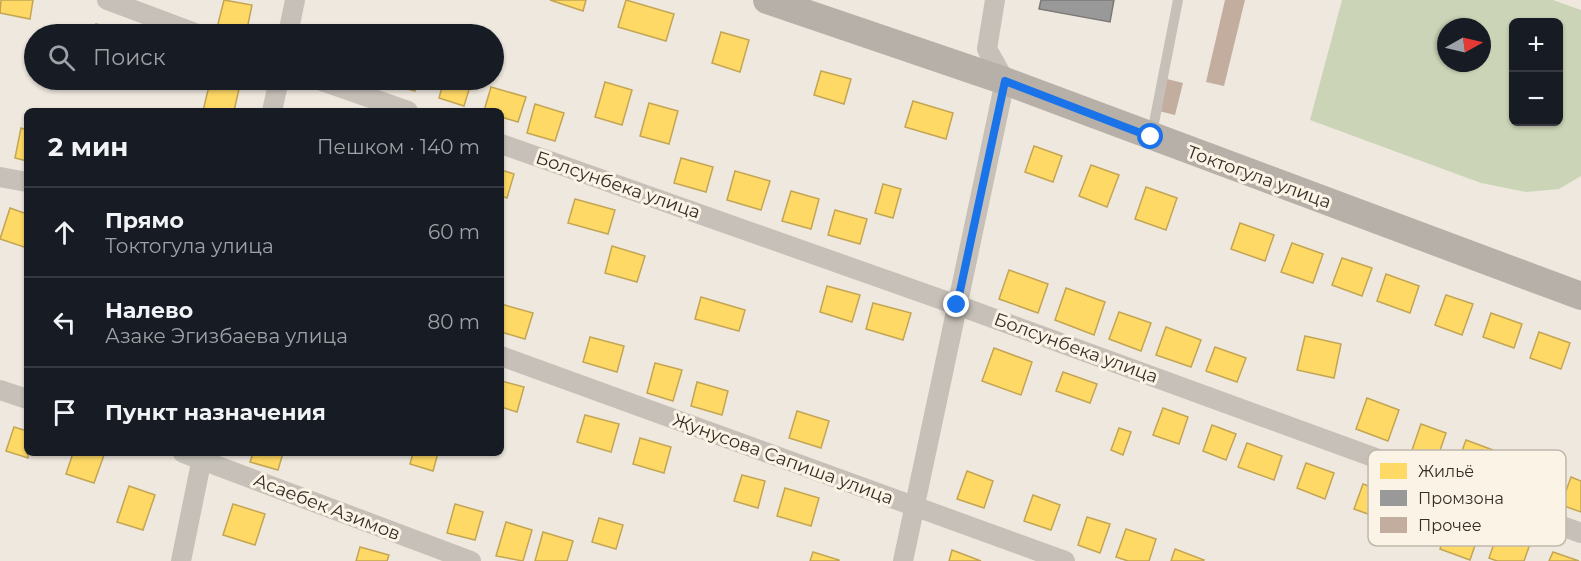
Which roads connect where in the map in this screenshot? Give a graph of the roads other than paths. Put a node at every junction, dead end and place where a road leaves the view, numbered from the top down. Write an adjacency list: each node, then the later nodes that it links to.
1 (107, 0): 6 (street)
2 (295, 0): 7 (street)
3 (766, 0): 8 (street, Токтогула улица)
4 (995, 0): 8 (street)
5 (1178, 0): 13 (lane)
6 (171, 24)
7 (290, 24)
8 (1005, 81): 13 (street, Токтогула улица); 18 (street)
9 (277, 90): 11 (street)
10 (348, 90): 12 (street)
11 (273, 108)
12 (399, 108)
13 (1151, 137): 17 (street, Токтогула улица)
14 (504, 145): 18 (street, Болсунбека улица)
15 (0, 177): 16 (street)
16 (24, 181)
17 (1581, 296)
18 (957, 305): 22 (street, Болсунбека улица); 24 (street)
19 (504, 357): 24 (street, Жунусова Сапиша улица)
20 (0, 390): 21 (street)
21 (24, 398)
22 (1368, 455)
23 (202, 456): 27 (street); 28 (street, Асаебек Азимов)
24 (915, 507): 29 (street); 30 (street, Жунусова Сапиша улица)
25 (1566, 527): 26 (street, Болсунбека улица)
26 (1581, 532)
27 (183, 560)
28 (471, 561)
29 (903, 561)
30 (1065, 561)

